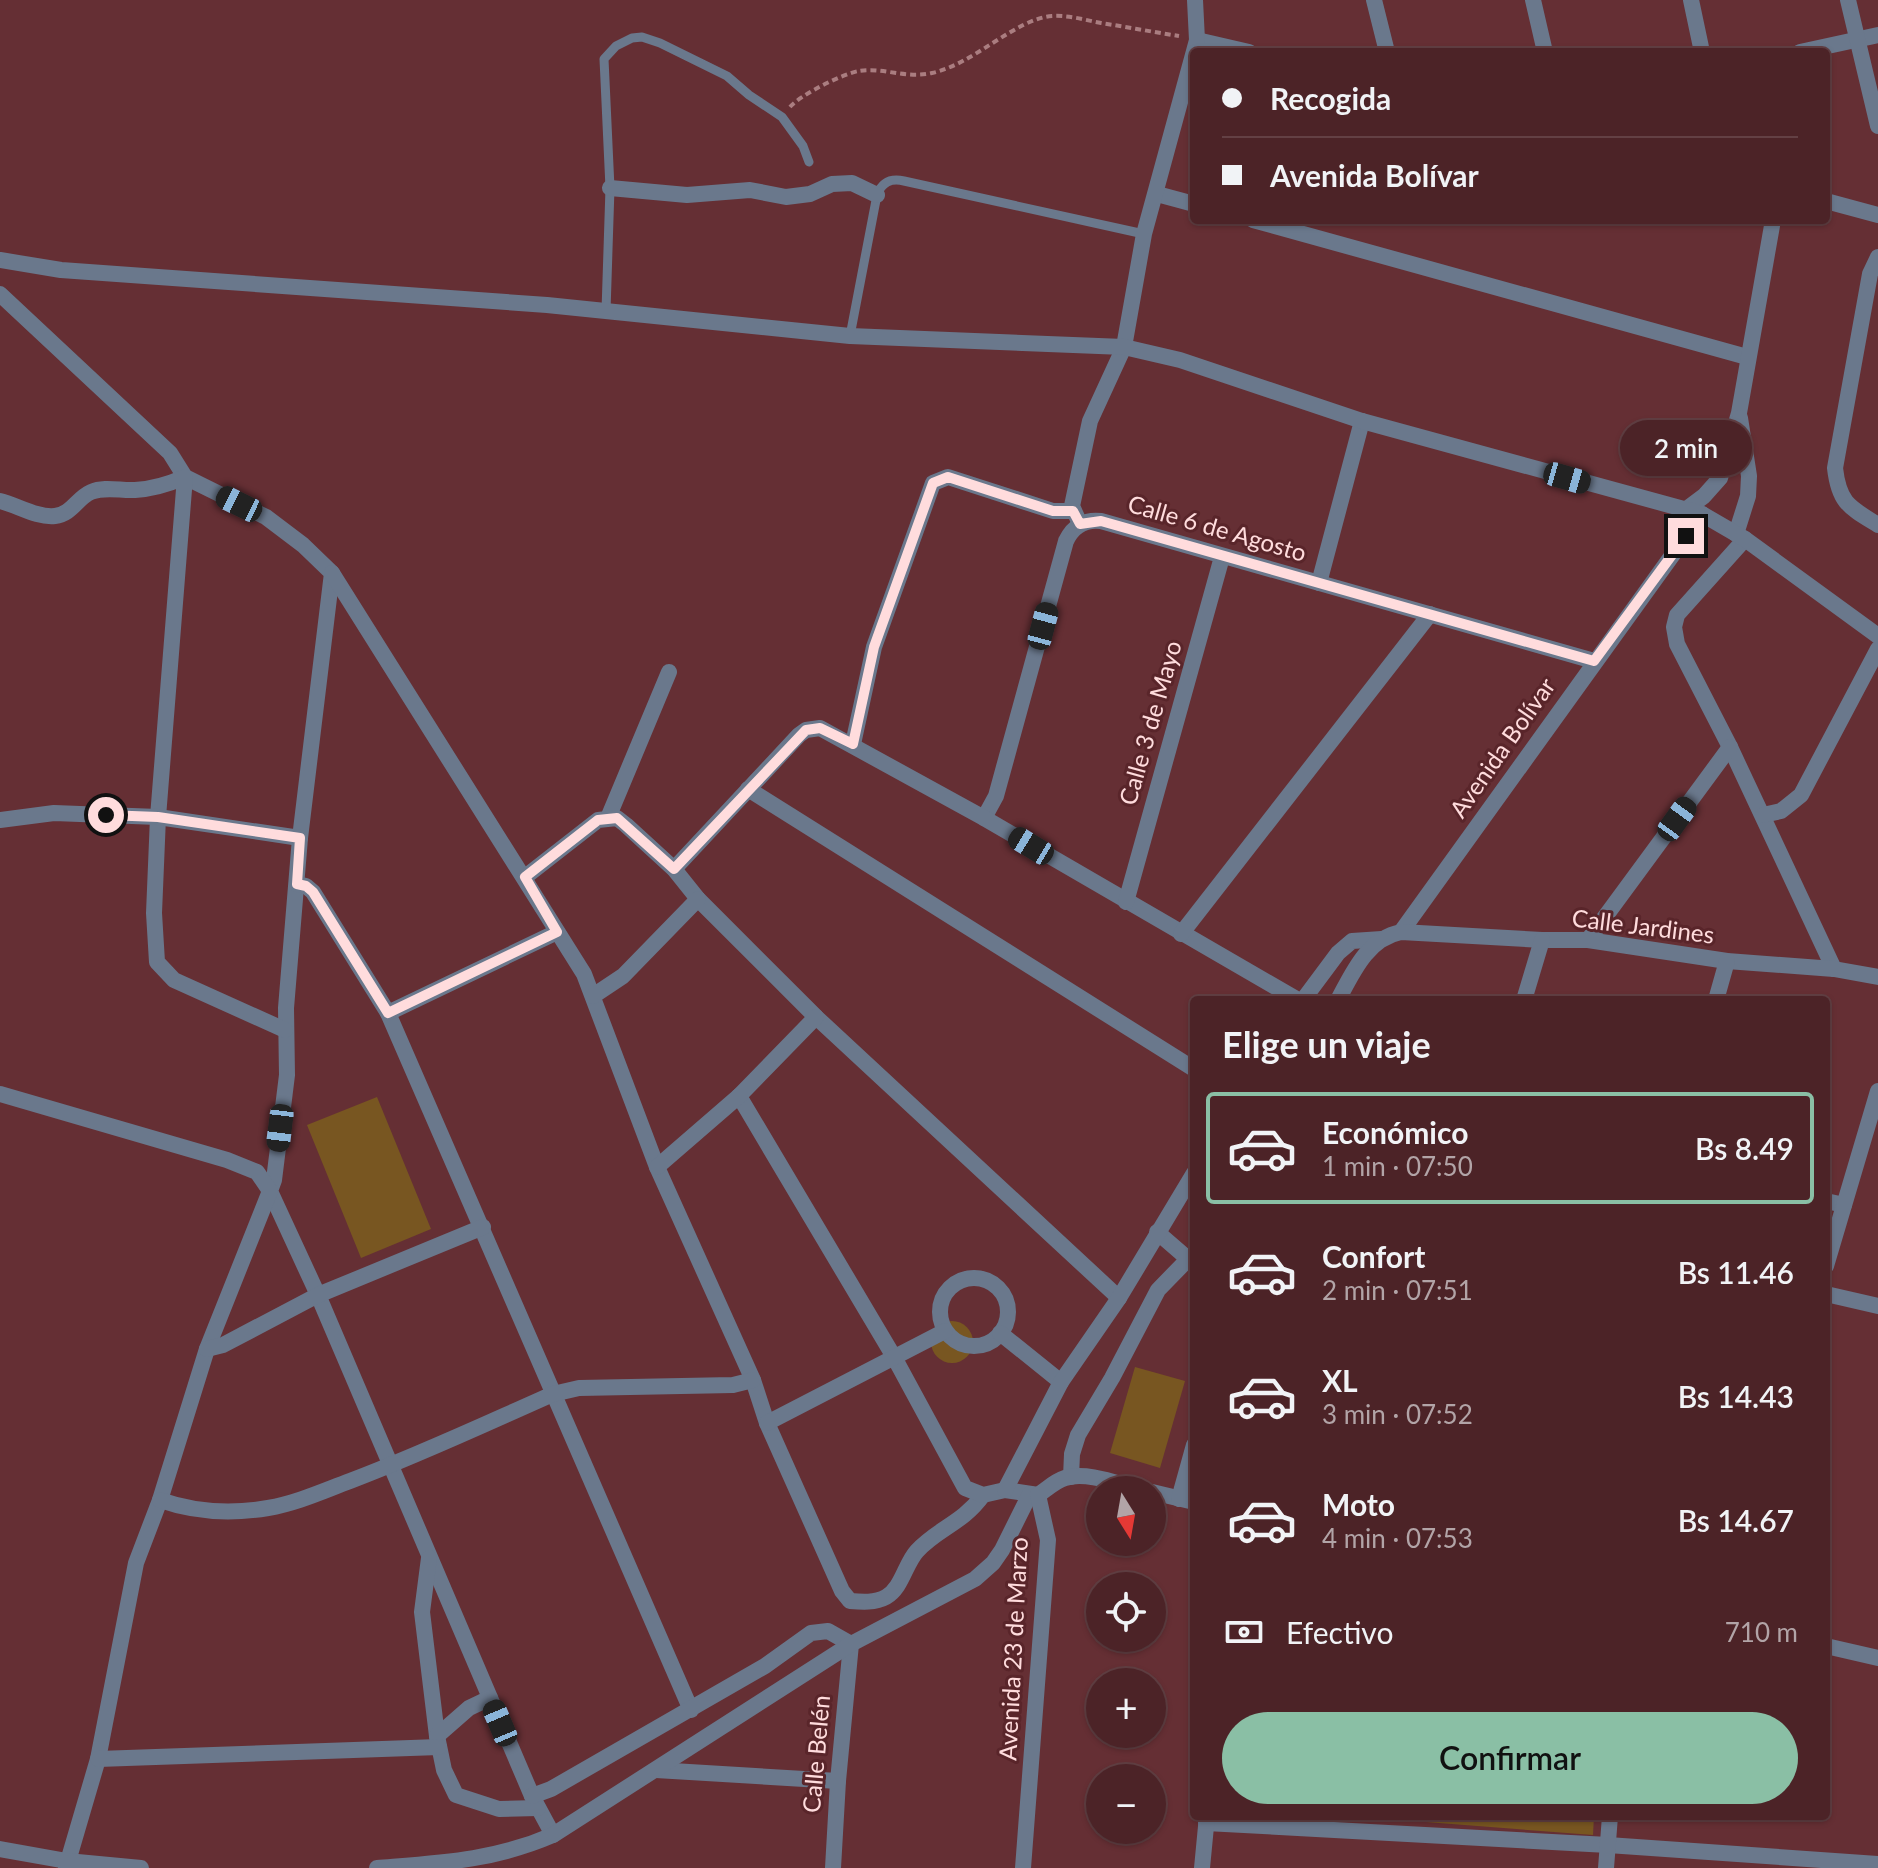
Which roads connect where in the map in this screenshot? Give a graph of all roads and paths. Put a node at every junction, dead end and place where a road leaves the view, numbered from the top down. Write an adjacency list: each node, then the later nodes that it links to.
1 (1195, 0): 7 (street)
2 (1374, 0): 11 (street)
3 (1533, 0): 12 (street)
4 (1691, 0): 13 (street)
5 (1848, 0): 8 (street)
6 (1878, 35): 8 (street)
7 (1197, 40): 9 (street); 10 (street); 16 (path)
8 (1858, 40): 14 (street); 17 (street)
9 (1195, 48)
10 (1232, 48)
11 (1386, 48)
12 (1544, 48)
13 (1701, 48)
14 (1819, 48)
15 (1190, 67): 20 (street)
16 (782, 117): 18 (lane); 19 (lane)
17 (1878, 126)
18 (809, 162)
19 (610, 188): 21 (street); 31 (lane)
20 (1157, 194): 23 (street); 27 (street)
21 (877, 195): 27 (lane); 32 (lane)
22 (1830, 202): 24 (street)
23 (1190, 203)
24 (1878, 215)
25 (1267, 224): 34 (street)
26 (1772, 224): 34 (street)
27 (1144, 234): 33 (street)
28 (1878, 257): 42 (street)
29 (0, 260): 31 (street)
30 (0, 294): 37 (street)
31 (606, 311): 32 (street)
32 (850, 336): 33 (street)
33 (1124, 347): 36 (street); 41 (street)
34 (1747, 357): 35 (street)
35 (1739, 413): 39 (street); 43 (street)
36 (1362, 421): 39 (street); 46 (street)
37 (185, 477): 38 (street); 45 (street); 56 (street)
38 (0, 501)
39 (1684, 511): 40 (street)
40 (1702, 514): 43 (street); 50 (street, Avenida Bolívar)
41 (1076, 518): 44 (street, Calle 6 de Agosto); 52 (street, Calle 6 de Agosto); 58 (street)
42 (1878, 525)
43 (1740, 536): 48 (street); 53 (street)
44 (1222, 557): 46 (street, Calle 6 de Agosto); 65 (street, Calle 3 de Mayo)
45 (332, 573): 60 (street); 62 (street)
46 (1319, 583): 47 (street, Calle 6 de Agosto)
47 (1430, 614): 50 (street, Calle 6 de Agosto); 68 (street)
48 (1878, 636)
49 (1878, 649): 55 (street)
50 (1594, 661): 67 (street, Avenida Bolívar)
51 (669, 672): 57 (street)
52 (853, 744): 54 (street); 58 (street)
53 (1730, 747): 55 (street); 71 (street)
54 (748, 789): 61 (street); 84 (street)
55 (1763, 815): 73 (street)
56 (158, 817): 59 (street); 60 (street); 83 (street)
57 (608, 818): 61 (street); 62 (street)
58 (984, 818): 65 (street)
59 (0, 820)
60 (300, 838): 63 (street)
61 (674, 869): 64 (street)
62 (525, 877): 66 (street)
63 (297, 884): 81 (street); 83 (street)
64 (698, 899): 75 (street); 82 (street)
65 (1126, 902): 68 (street)
66 (557, 932): 75 (street); 81 (street)
67 (1401, 932): 69 (street); 70 (street, Calle Jardines)
68 (1181, 934): 76 (street)
69 (1382, 939): 77 (street); 78 (street)
70 (1542, 940): 71 (street, Calle Jardines); 79 (street)
71 (1588, 940): 72 (street, Calle Jardines)
72 (1727, 961): 73 (street, Calle Jardines); 80 (street)
73 (1834, 969): 74 (street, Calle Jardines)
74 (1878, 977)
75 (593, 996): 88 (street)
76 (1293, 996)
77 (1303, 996)
78 (1340, 996)
79 (1525, 996)
80 (1717, 996)
81 (388, 1013): 93 (street)
82 (816, 1017): 87 (street); 99 (street)
83 (285, 1030): 90 (street)
84 (1190, 1066)
85 (1878, 1091): 92 (street)
86 (0, 1094): 90 (street)
87 (739, 1096): 88 (street); 104 (street)
88 (657, 1167): 105 (street)
89 (1190, 1179): 94 (street)
90 (270, 1191): 97 (street); 103 (street)
91 (1830, 1202): 92 (street)
92 (1844, 1205): 95 (street)
93 (483, 1227): 97 (street); 107 (street)
94 (1157, 1232): 96 (street); 99 (street)
95 (1830, 1252)
96 (1190, 1256): 111 (street)
97 (318, 1295): 103 (street); 109 (street)
98 (1830, 1295): 100 (street)
99 (1119, 1298): 106 (street)
100 (1878, 1306)
101 (945, 1331): 102 (street); 102 (street); 104 (street)
102 (1000, 1333): 106 (street)
103 (207, 1349): 117 (street)
104 (894, 1357): 108 (street); 114 (street)
105 (753, 1380): 107 (street); 108 (street)
106 (1061, 1382): 113 (street)
107 (553, 1394): 109 (street); 124 (street)
108 (767, 1423): 114 (street)
109 (390, 1466): 117 (street); 119 (street)
110 (1190, 1472): 118 (street)
111 (1071, 1477): 112 (street); 115 (street)
112 (1086, 1478)
113 (1005, 1490): 114 (street); 115 (street)
114 (983, 1495)
115 (1034, 1495): 120 (street); 142 (street, Avenida 23 de Marzo)
116 (1166, 1495): 118 (street)
117 (160, 1500): 126 (street)
118 (1186, 1500)
119 (429, 1556): 123 (street); 125 (street)
120 (851, 1644): 124 (street); 127 (street); 128 (street, Calle Belén)
121 (1830, 1647): 122 (street)
122 (1878, 1658)
123 (490, 1698): 125 (street); 129 (street)
124 (691, 1710): 129 (street)
125 (438, 1742): 126 (street); 129 (street)
126 (98, 1759): 136 (street)
127 (656, 1770): 128 (street); 133 (street)
128 (838, 1781): 141 (street, Calle Belén)
129 (535, 1802): 133 (street)
130 (1206, 1820): 143 (street)
131 (1221, 1820): 134 (street)
132 (1610, 1820): 134 (street)
133 (553, 1835): 138 (street)
134 (1608, 1845): 137 (street); 144 (street)
135 (0, 1849): 136 (street)
136 (67, 1864): 139 (street)
137 (1878, 1864)
138 (430, 1866): 140 (street)
139 (141, 1868)
140 (377, 1868)
141 (833, 1868)
142 (1023, 1868)
143 (1202, 1868)
144 (1606, 1868)

